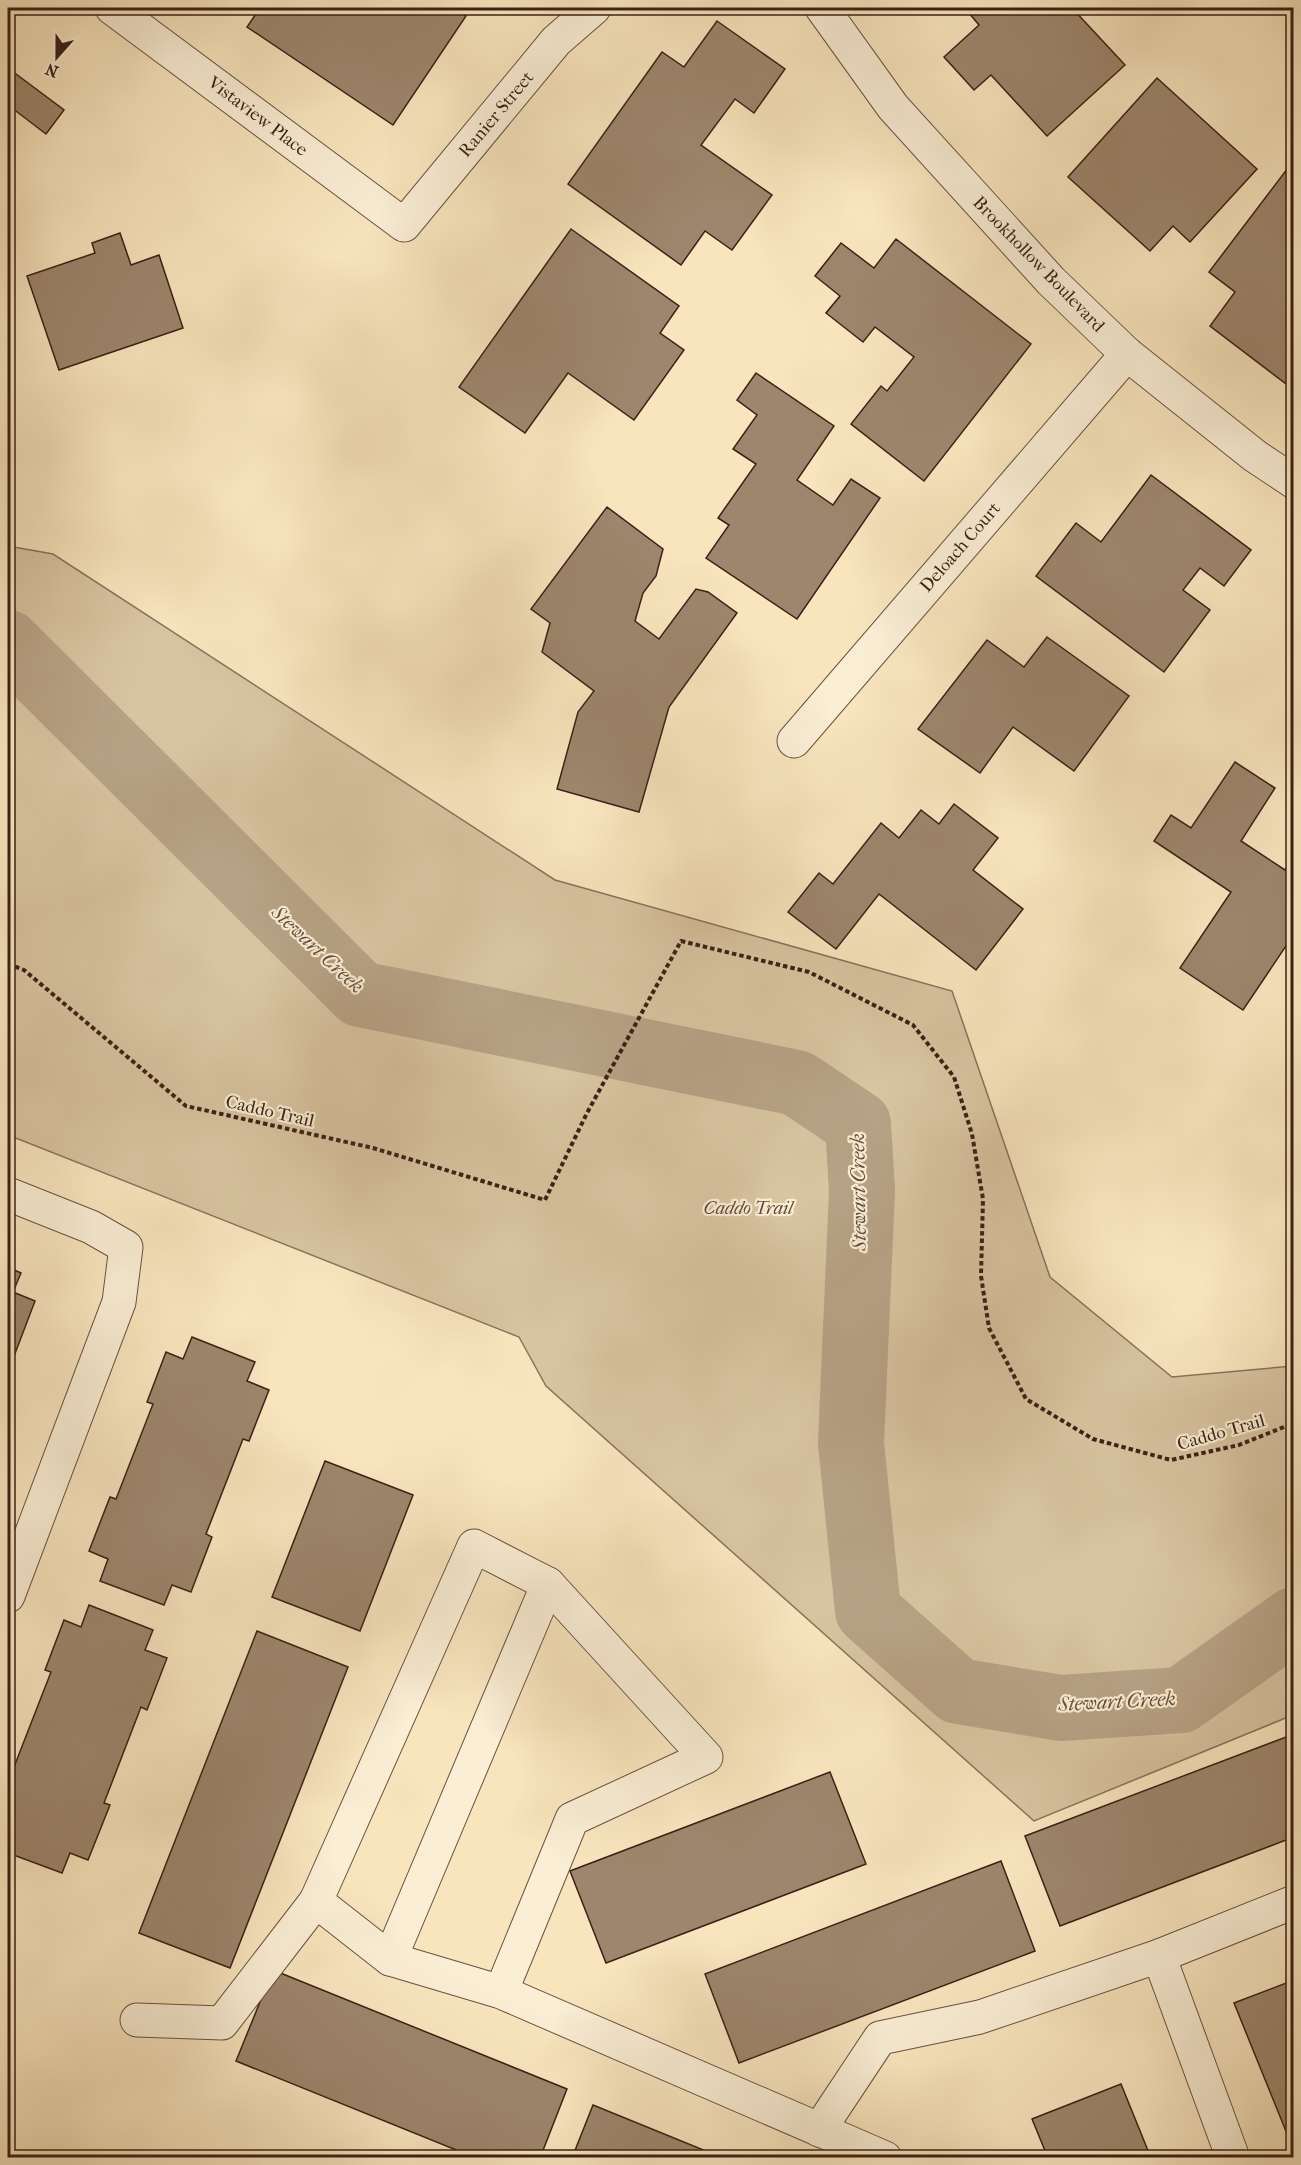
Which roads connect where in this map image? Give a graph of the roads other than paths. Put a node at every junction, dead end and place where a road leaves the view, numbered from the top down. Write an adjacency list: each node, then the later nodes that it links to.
1 (112, 8): 4 (street, Vistaview Place)
2 (594, 8): 4 (street, Ranier Street)
3 (822, 8): 5 (street, Brookhollow Boulevard)
4 (404, 225)
5 (1127, 354): 6 (street, Brookhollow Boulevard); 7 (street, Deloach Court)
6 (1293, 482)
7 (794, 741)
8 (8, 1194): 10 (street)
9 (548, 1584): 11 (street); 14 (street); 15 (street)
10 (8, 1596)
11 (316, 1901): 14 (street); 16 (street)
12 (1293, 1902): 13 (street)
13 (1159, 1956): 17 (street); 19 (street)
14 (390, 1959): 15 (street)
15 (501, 1992): 17 (street)
16 (136, 2020)
17 (819, 2130): 18 (street)
18 (885, 2157)
19 (1233, 2157)

